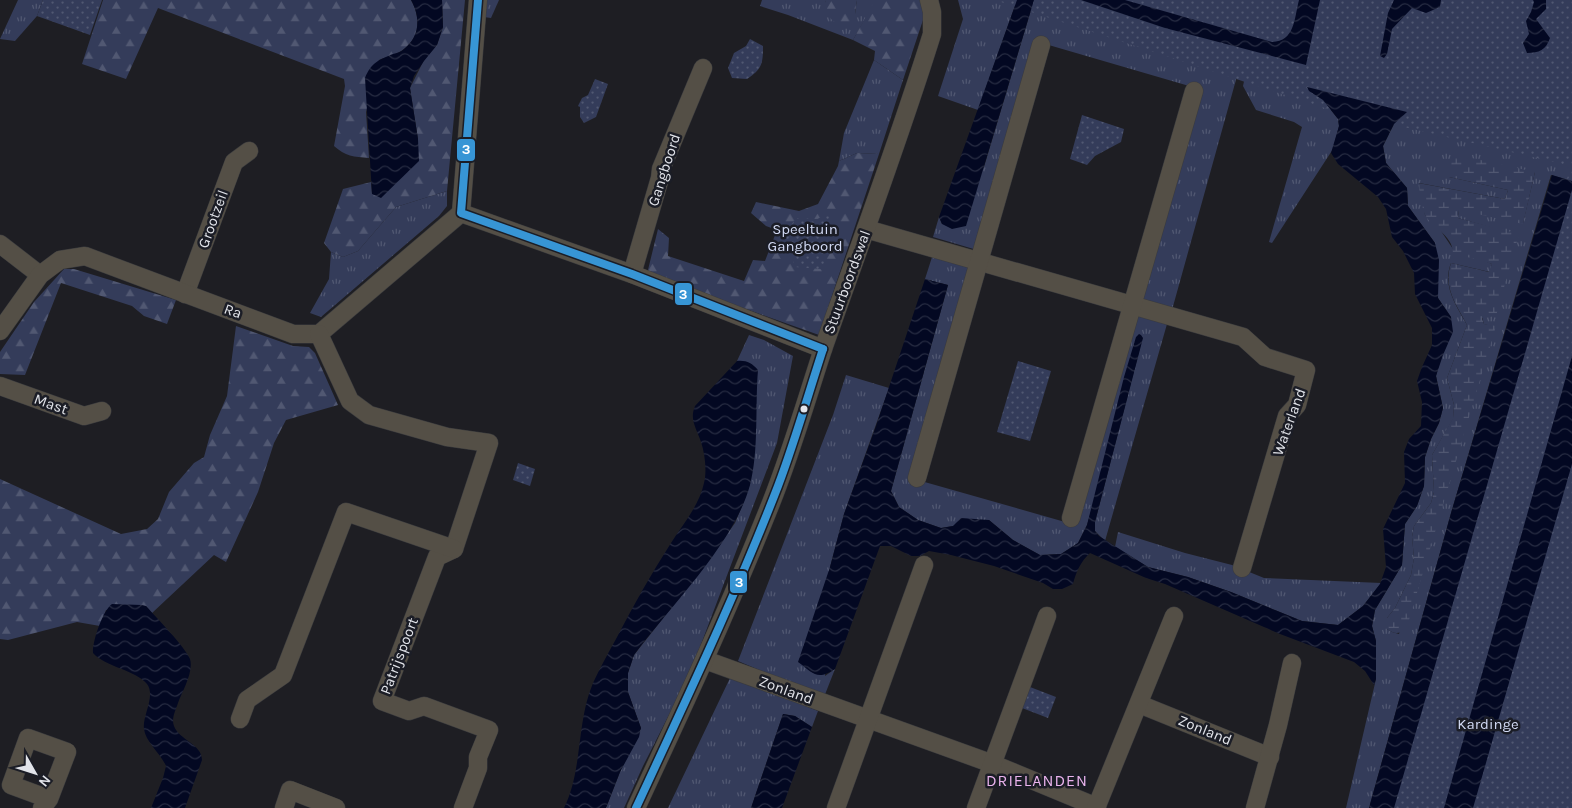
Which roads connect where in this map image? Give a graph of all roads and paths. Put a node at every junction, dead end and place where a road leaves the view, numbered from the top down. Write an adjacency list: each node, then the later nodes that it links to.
1 (478, 0): 7 (street)
2 (929, 0): 8 (street, Stuurboordswal)
3 (1041, 45): 10 (street)
4 (703, 68): 11 (street, Gangboord)
5 (1194, 91): 14 (street)
6 (248, 151): 13 (street, Grootzeil)
7 (461, 213): 11 (street); 16 (street)
8 (866, 229): 10 (street, Waterland); 17 (street, Stuurboordswal)
9 (0, 244): 12 (street)
10 (978, 262): 14 (street, Waterland); 20 (street)
11 (632, 274): 17 (street)
12 (40, 275): 13 (street, Ra); 15 (street, Ra)
13 (185, 294): 16 (street, Ra)
14 (1132, 305): 21 (street); 24 (street, Waterland)
15 (0, 331)
16 (319, 334): 22 (street)
17 (824, 350): 27 (street, Stuurboordswal)
18 (0, 386): 19 (street, Mast)
19 (102, 411)
20 (917, 478)
21 (1071, 518)
22 (454, 549): 30 (street); 37 (street, Patrijspoort)
23 (924, 565): 31 (street)
24 (1242, 568)
25 (1047, 616): 33 (street)
26 (1174, 616): 29 (street, Zonland)
27 (705, 660): 31 (street, Zonland); 38 (street, Stuurboordswal)
28 (1292, 663): 32 (street)
29 (1140, 704): 32 (street, Zonland); 34 (street, Zonland)
30 (240, 719)
31 (868, 720): 33 (street, Zonland); 39 (street)
32 (1270, 757): 41 (street)
33 (993, 764): 34 (street, Zonland); 40 (street)
34 (1096, 807)
35 (284, 808): 36 (street)
36 (336, 808)
37 (463, 808)
38 (636, 808)
39 (836, 808)
40 (976, 808)
41 (1255, 808)

